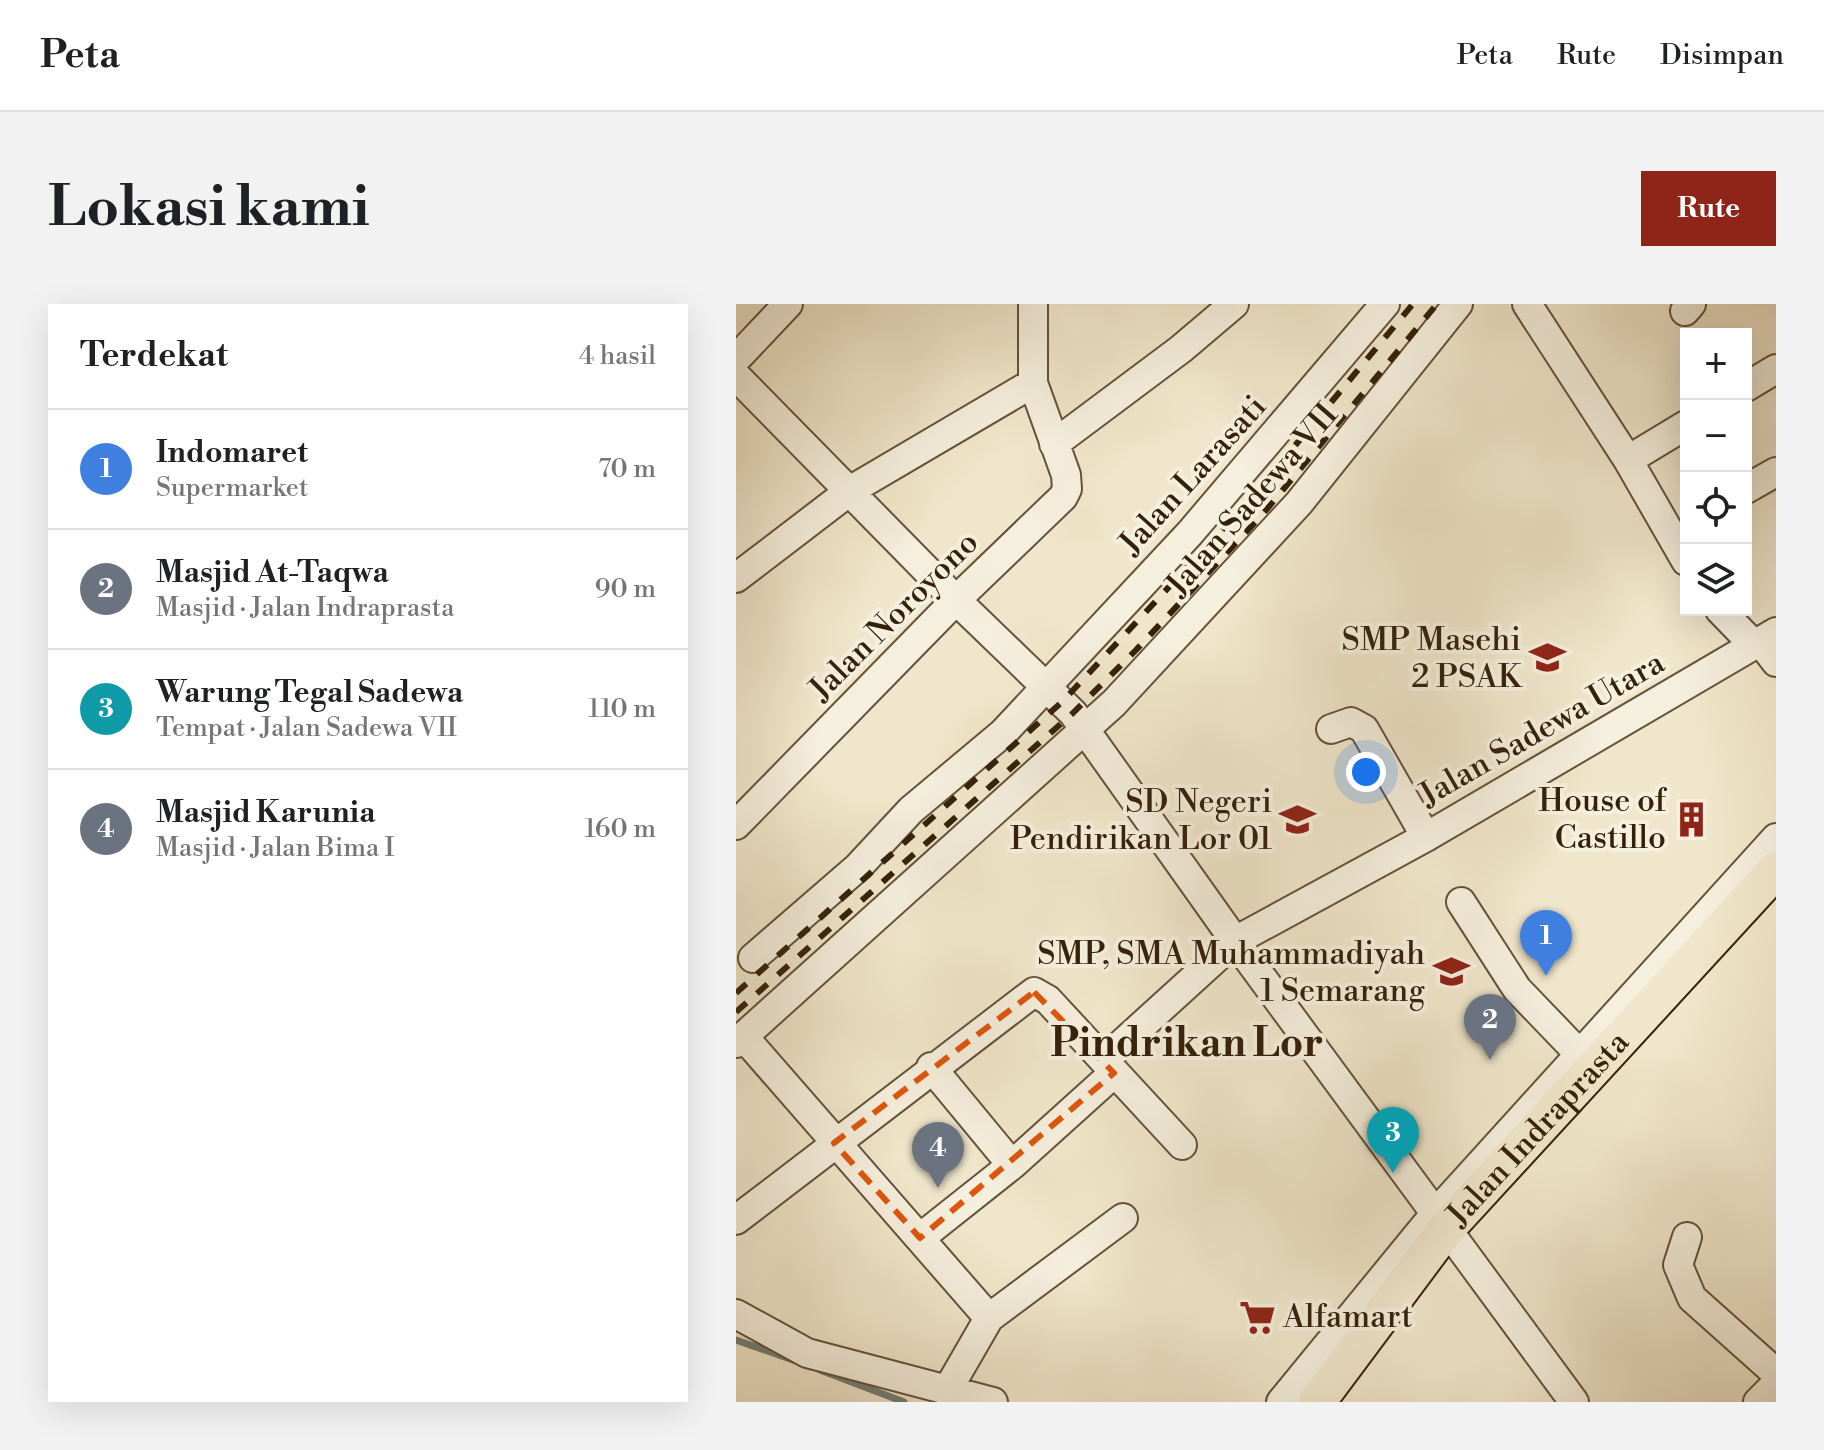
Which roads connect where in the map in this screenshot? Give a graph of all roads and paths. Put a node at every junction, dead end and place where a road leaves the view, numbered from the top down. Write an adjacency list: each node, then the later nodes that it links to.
1 (788, 304): 7 (street)
2 (1033, 304): 9 (street, Jalan Noroyono)
3 (1234, 304): 13 (street)
4 (1385, 304): 23 (street, Jalan Larasati)
5 (1458, 304): 24 (street, Jalan Sadewa VII)
6 (1527, 304): 14 (street)
7 (736, 359)
8 (1776, 369): 10 (street)
9 (1033, 383): 13 (street, Jalan Noroyono); 17 (street)
10 (1752, 383)
11 (741, 390): 17 (street)
12 (1680, 429): 14 (street)
13 (1054, 444): 20 (street, Jalan Noroyono)
14 (1628, 460): 18 (street)
15 (1776, 472): 16 (street)
16 (1752, 486)
17 (851, 490): 19 (street); 20 (street)
18 (1677, 527)
19 (736, 578)
20 (956, 600): 23 (street); 26 (street, Jalan Noroyono)
21 (1728, 616): 22 (street)
22 (1766, 645): 27 (street, Jalan Sadewa Utara)
23 (1045, 686): 24 (street); 32 (street, Jalan Larasati)
24 (1080, 723): 31 (street); 33 (street, Jalan Sadewa VII)
25 (1331, 729): 27 (street, Jalan Sadewa Utara)
26 (736, 825)
27 (1426, 837): 31 (street, Jalan Sadewa Utara)
28 (1776, 838): 42 (street)
29 (1776, 870): 36 (main road, Jalan Indraprasta)
30 (1461, 902): 36 (street)
31 (1235, 941): 34 (street, Jalan Sadewa Utara); 42 (street)
32 (753, 958)
33 (740, 1040): 37 (street)
34 (1109, 1066): 35 (street); 38 (street); 39 (street, Jalan Sadewa Utara)
35 (931, 1067): 37 (street); 39 (street)
36 (1593, 1068): 42 (main road, Jalan Indraprasta)
37 (834, 1143): 41 (street); 44 (street)
38 (1182, 1145)
39 (1012, 1165): 44 (street, Jalan Sadewa Utara)
40 (1123, 1218): 46 (street)
41 (736, 1220)
42 (1440, 1221): 51 (street); 52 (main road, Jalan Indraprasta); 53 (street)
43 (1687, 1237): 47 (street)
44 (920, 1238): 46 (street)
45 (736, 1314): 49 (street)
46 (989, 1318): 49 (street)
47 (1776, 1373)
48 (1776, 1384): 54 (street)
49 (948, 1389): 50 (street)
50 (993, 1402)
51 (1281, 1402)
52 (1317, 1402)
53 (1574, 1402)
54 (1758, 1402)

